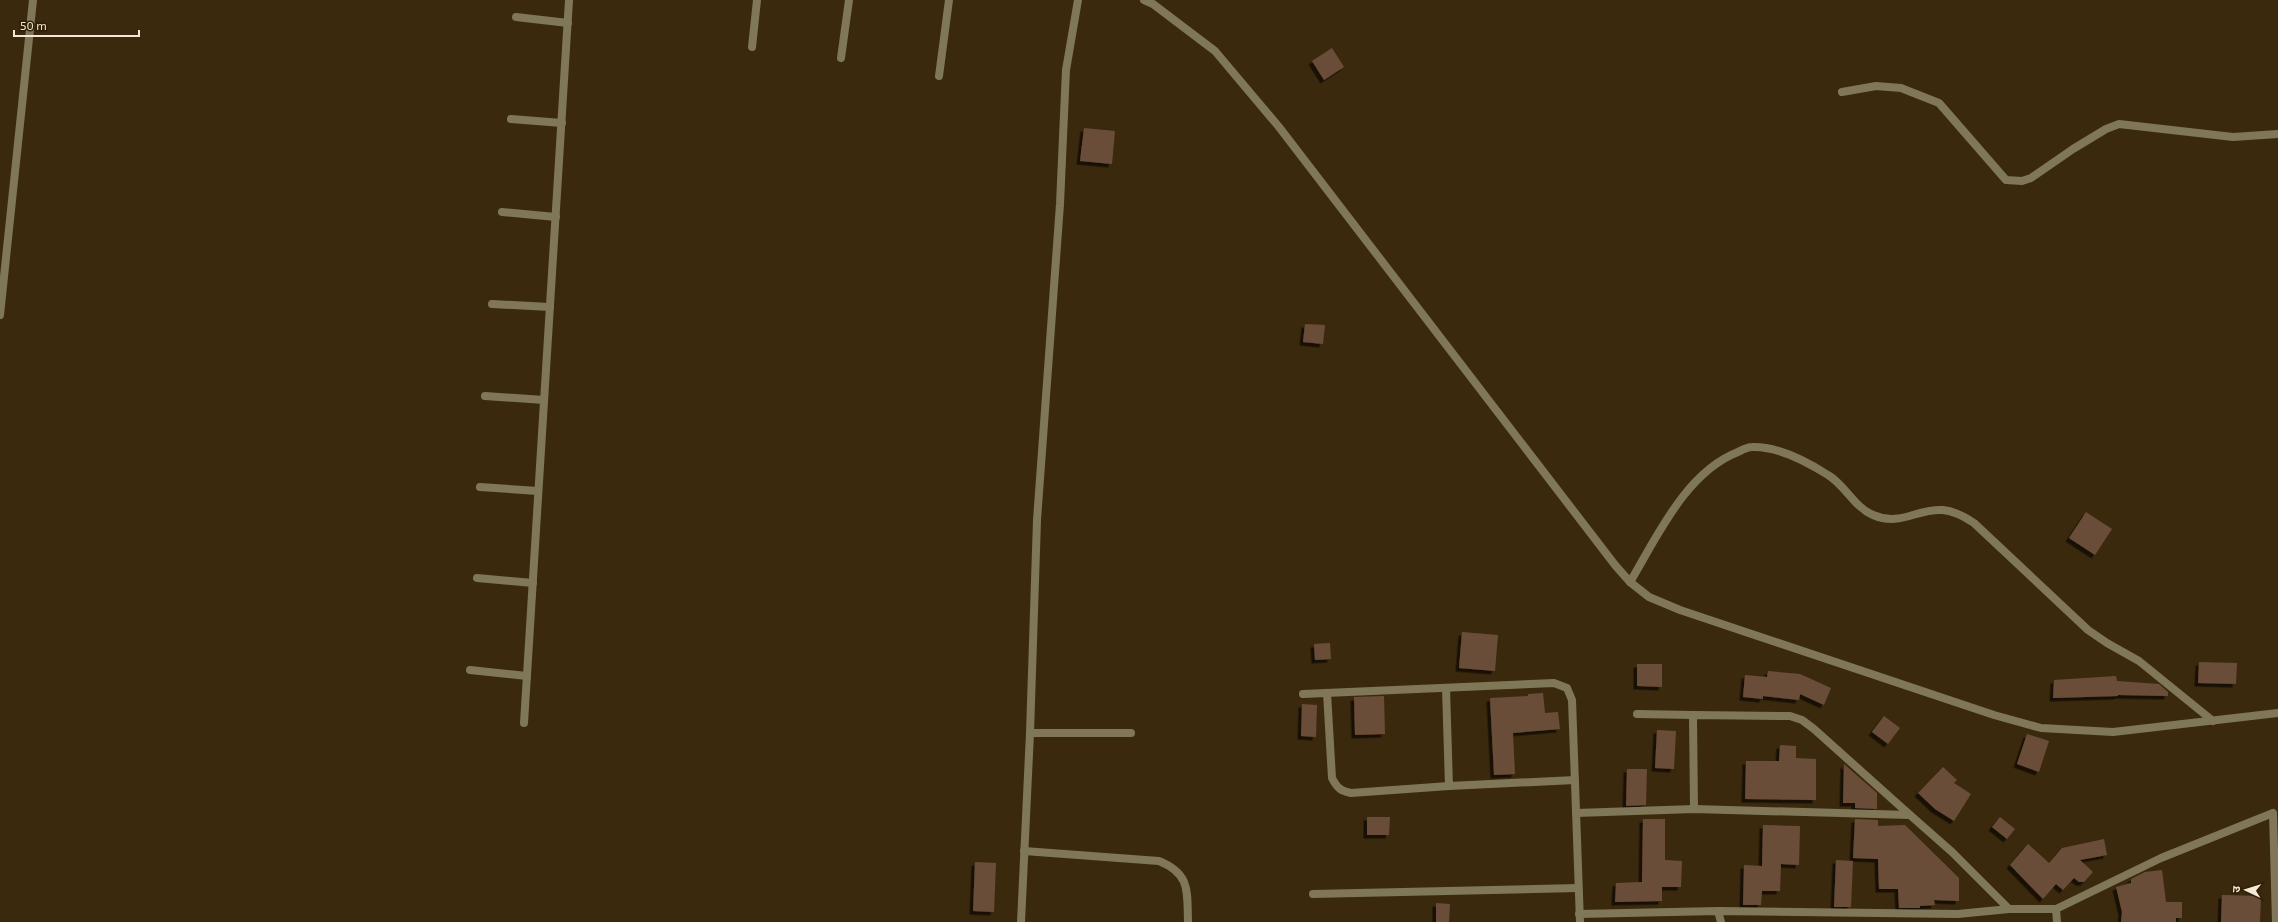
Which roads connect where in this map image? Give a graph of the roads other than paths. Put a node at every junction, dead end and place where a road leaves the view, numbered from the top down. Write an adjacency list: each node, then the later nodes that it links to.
1 (33, 0): 21 (street)
2 (569, 0): 9 (street)
3 (757, 0): 10 (street)
4 (849, 0): 11 (street)
5 (949, 0): 12 (street)
6 (1078, 0): 39 (street)
7 (1144, 0): 27 (street)
8 (516, 17): 9 (street)
9 (568, 22): 15 (street)
10 (752, 47)
11 (841, 58)
12 (939, 76)
13 (1842, 92): 16 (street)
14 (511, 120): 15 (street)
15 (562, 124): 18 (street)
16 (2278, 134)
17 (502, 212): 18 (street)
18 (556, 217): 20 (street)
19 (492, 304): 20 (street)
20 (550, 307): 23 (street)
21 (0, 315)
22 (485, 396): 23 (street)
23 (544, 400): 25 (street)
24 (480, 487): 25 (street)
25 (538, 491): 28 (street)
26 (477, 578): 28 (street)
27 (1630, 582): 37 (street); 37 (street)
28 (533, 583): 30 (street)
29 (470, 670): 30 (street)
30 (527, 676): 38 (street)
31 (1446, 688): 32 (street); 41 (street); 42 (street)
32 (1327, 693): 33 (street); 42 (street)
33 (1303, 694)
34 (2278, 713): 37 (street)
35 (1637, 714): 36 (street)
36 (1693, 715): 43 (street); 46 (street)
37 (2213, 720)
38 (524, 723)
39 (1030, 733): 40 (street); 47 (street)
40 (1131, 733)
41 (1575, 780): 42 (street); 45 (street)
42 (1449, 786)
43 (1694, 810): 45 (street); 46 (street)
44 (2275, 812): 51 (street); 61 (street)
45 (1576, 813): 48 (street)
46 (1910, 815): 50 (street)
47 (1024, 851): 56 (street); 57 (street)
48 (1578, 888): 49 (street); 54 (street)
49 (1313, 894)
50 (2009, 909): 51 (street); 55 (street)
51 (2056, 909): 60 (street)
52 (1718, 911): 53 (street); 54 (street); 58 (street)
53 (1855, 913): 55 (street); 59 (street)
54 (1580, 918)
55 (1958, 918)
56 (1020, 922)
57 (1188, 922)
58 (1721, 922)
59 (1855, 922)
60 (2057, 922)
61 (2276, 922)

